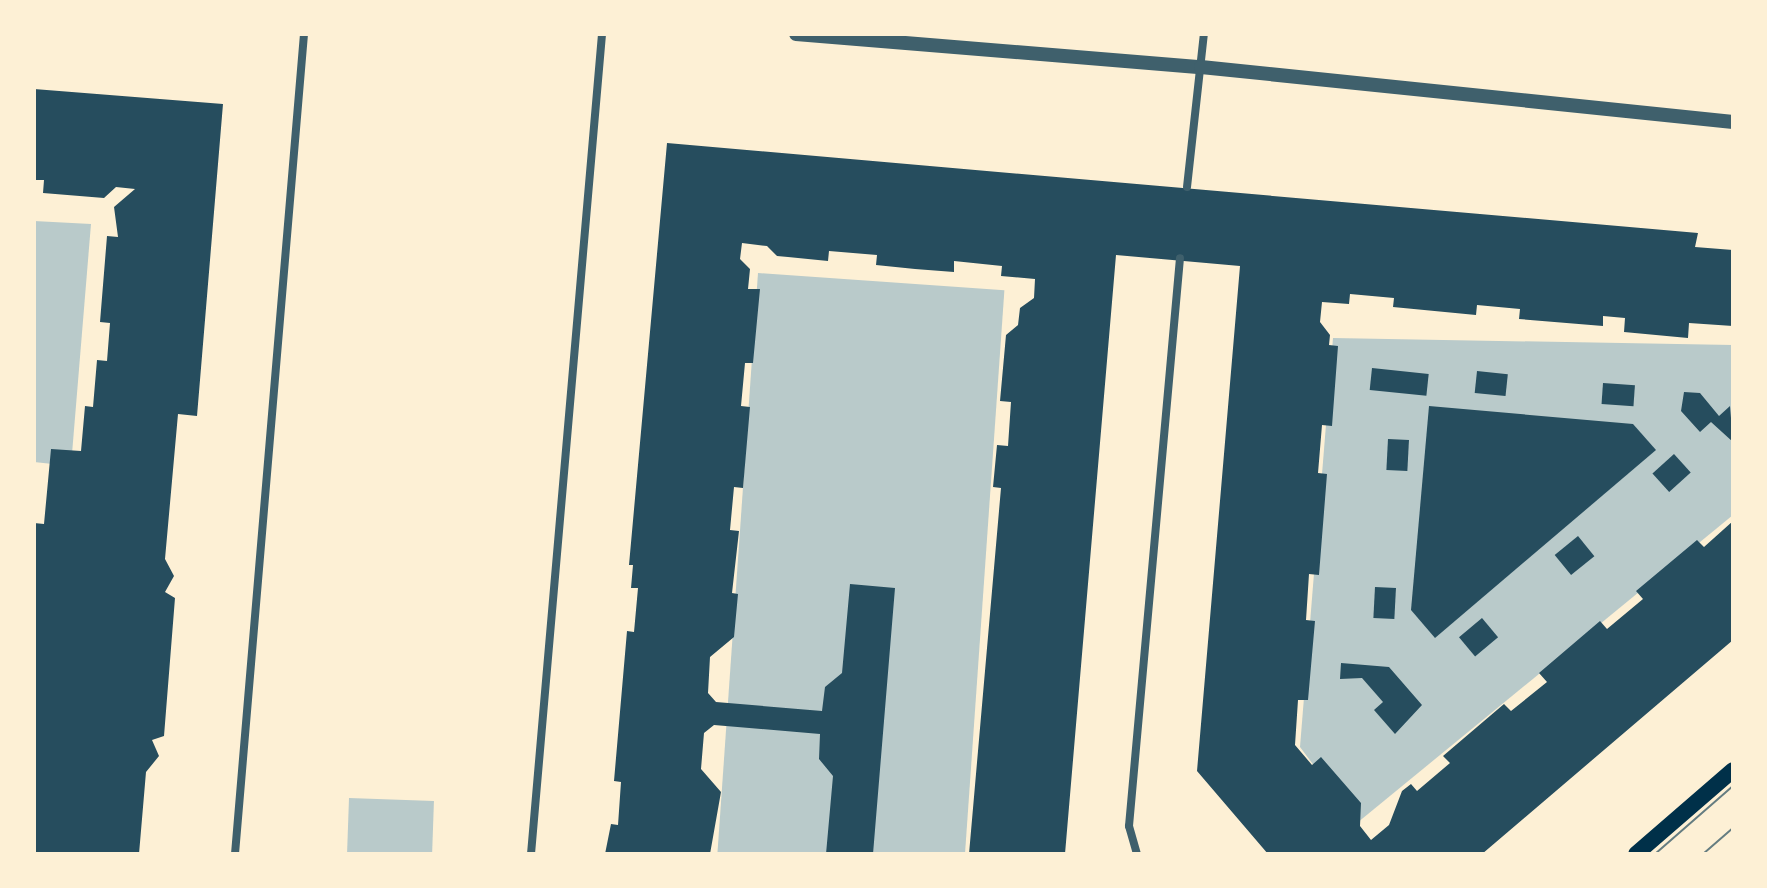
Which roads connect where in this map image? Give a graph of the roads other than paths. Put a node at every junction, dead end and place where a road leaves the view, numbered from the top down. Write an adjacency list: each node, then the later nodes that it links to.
1 (304, 34): 10 (street)
2 (602, 34): 11 (street)
3 (796, 34): 5 (street)
4 (1204, 34): 5 (street)
5 (1201, 67): 6 (street); 7 (street)
6 (1733, 122)
7 (1187, 187)
8 (1180, 258): 12 (street)
9 (1733, 770): 13 (main road)
10 (235, 854)
11 (531, 854)
12 (1137, 854)
13 (1636, 854)

